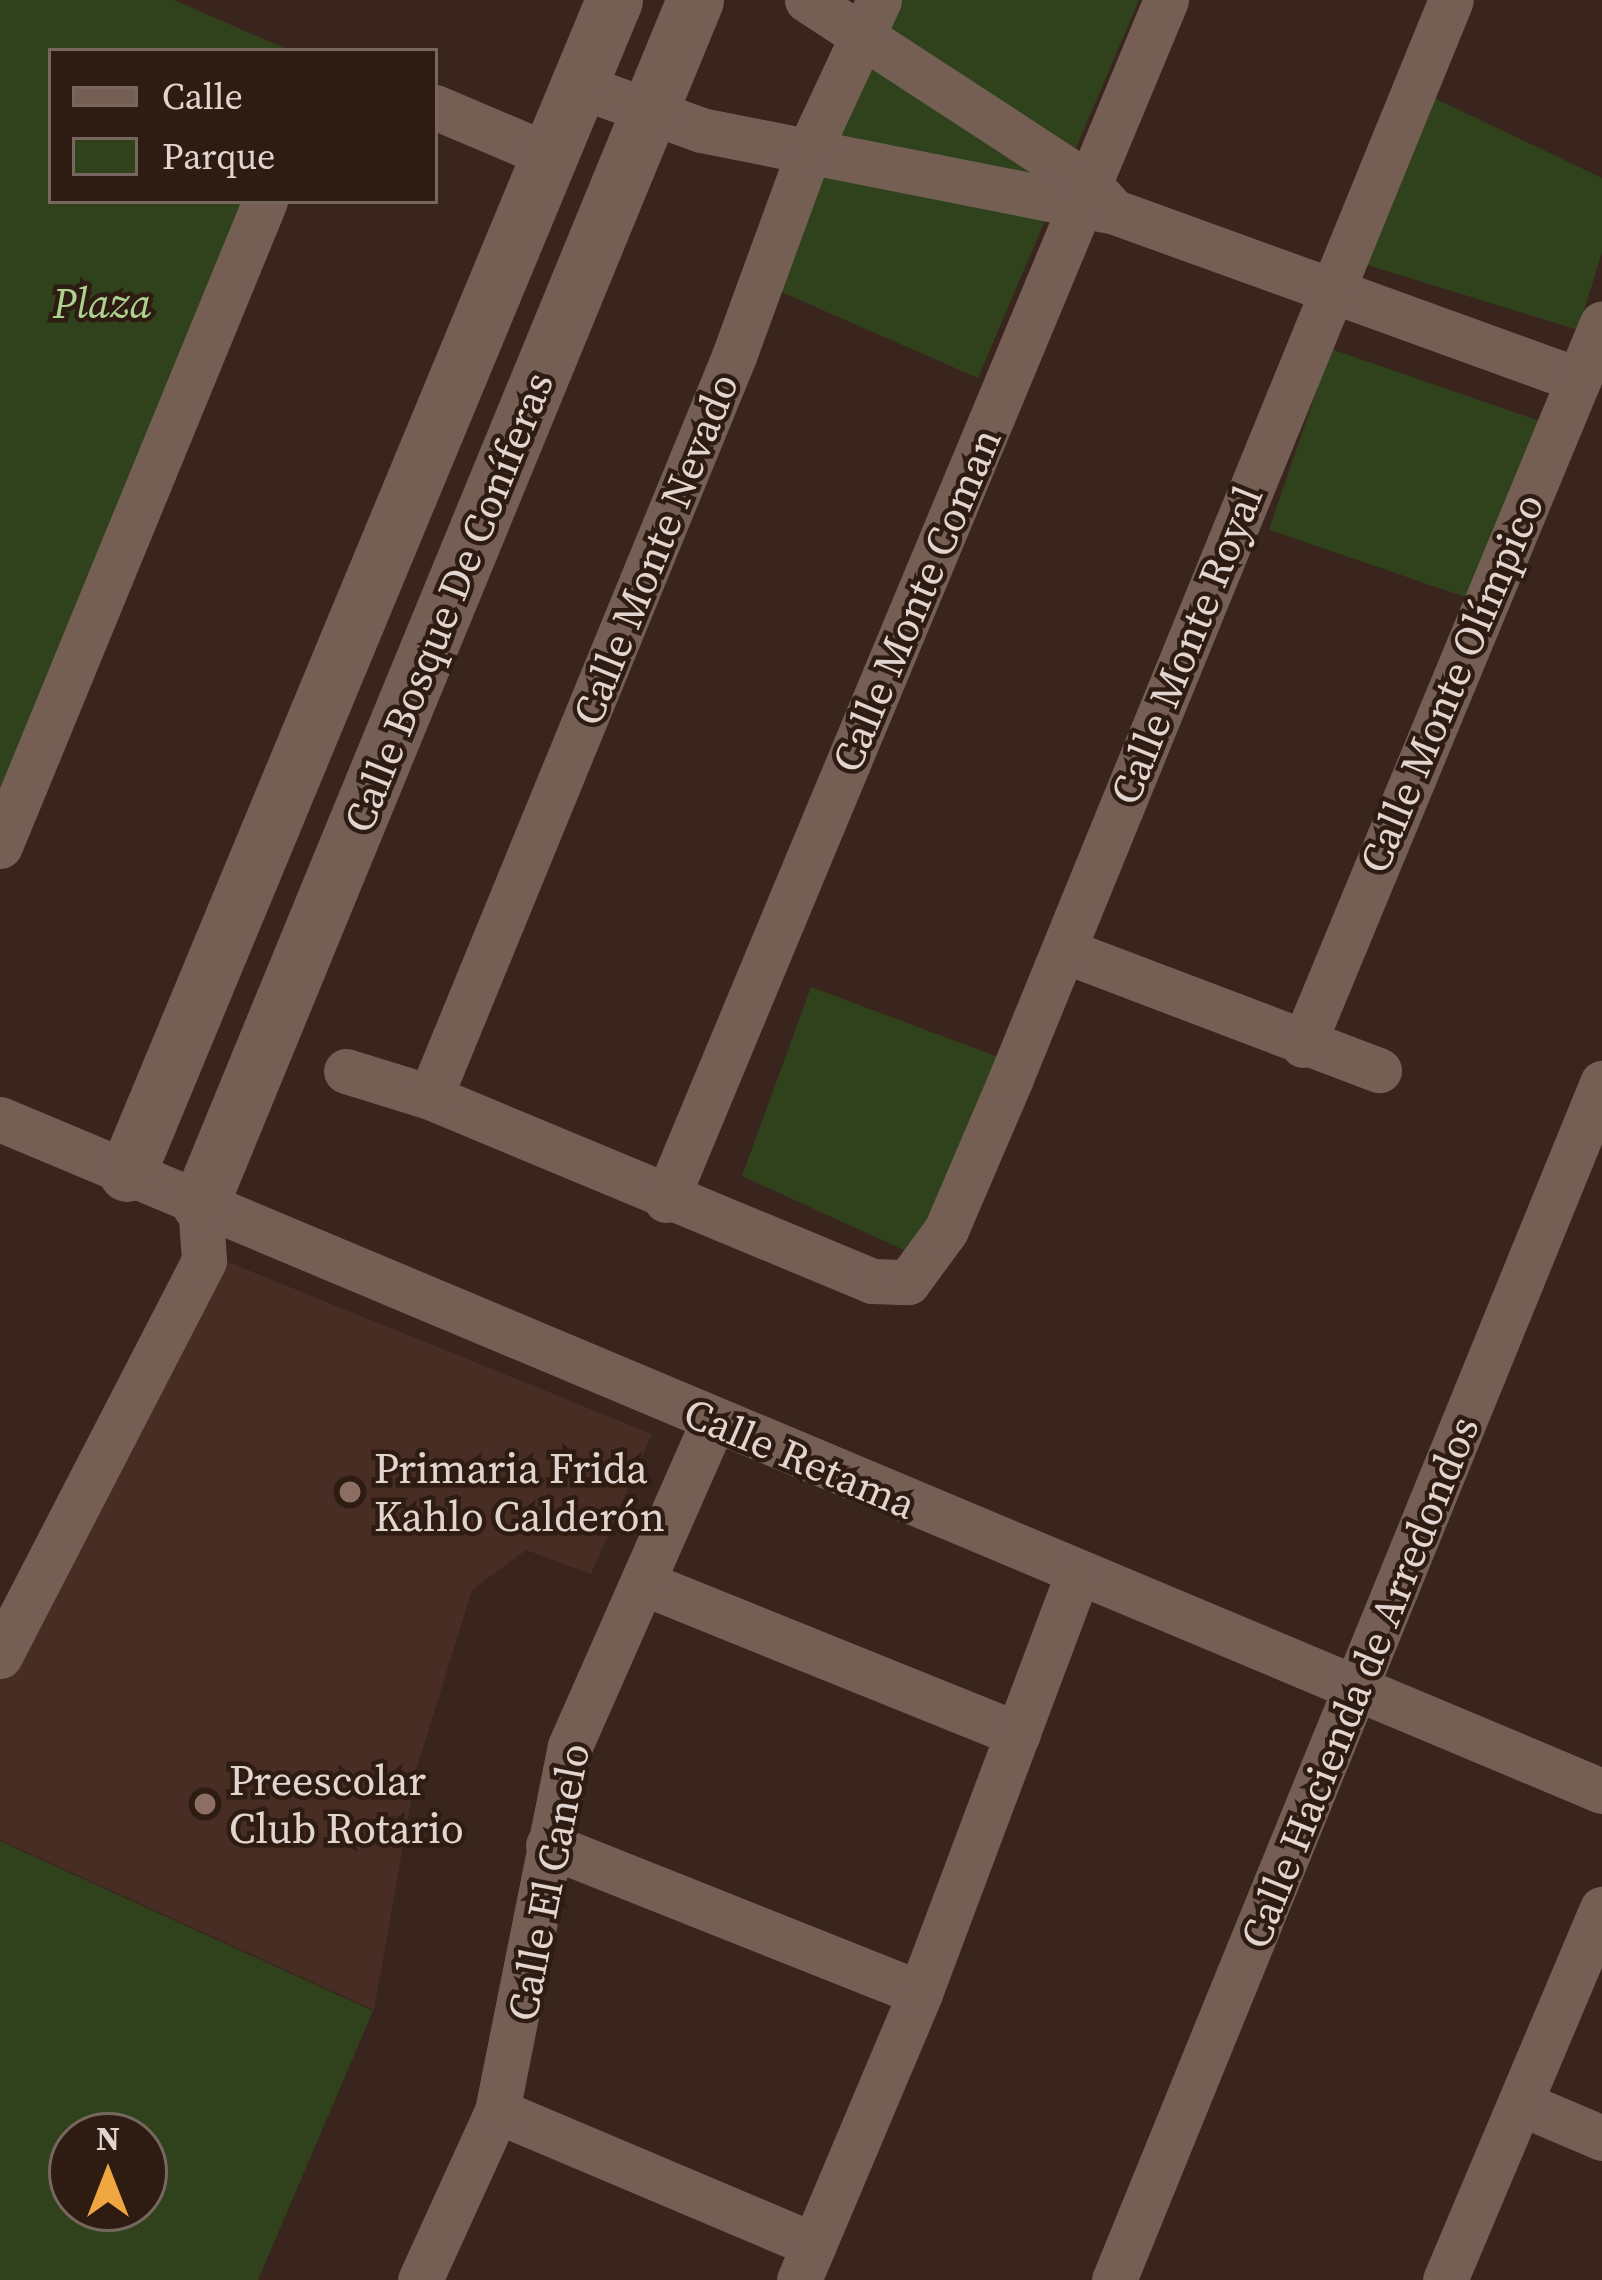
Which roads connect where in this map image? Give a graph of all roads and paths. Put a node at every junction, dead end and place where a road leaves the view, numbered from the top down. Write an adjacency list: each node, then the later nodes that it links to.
1 (614, 0): 7 (street, Calle Bosque De Coníferas)
2 (695, 0): 9 (street, Calle Bosque De Coníferas)
3 (807, 0): 6 (street)
4 (1166, 0): 12 (street, Calle Monte Coman)
5 (1451, 0): 14 (street, Calle Monte Royal)
6 (870, 20): 10 (street, Calle Monte Nevado); 12 (street)
7 (577, 85): 9 (street); 11 (street, Calle Bosque De Coníferas)
8 (438, 108): 11 (street)
9 (650, 112): 10 (street); 27 (street, Calle Bosque De Coníferas)
10 (811, 146): 12 (street); 23 (street, Calle Monte Nevado)
11 (548, 155): 25 (street, Calle Bosque De Coníferas)
12 (1095, 201): 14 (street); 26 (street, Calle Monte Coman)
13 (265, 204): 17 (street)
14 (1327, 293): 16 (street); 18 (street, Calle Monte Royal)
15 (1602, 323): 16 (street, Calle Monte Olímpico)
16 (1578, 380): 19 (street, Calle Monte Olímpico)
17 (0, 846)
18 (1065, 951): 19 (street); 26 (street, Calle Monte Royal)
19 (1303, 1045): 20 (street)
20 (1379, 1070)
21 (346, 1071): 23 (street)
22 (1602, 1083): 32 (street, Calle Hacienda de Arredondos)
23 (430, 1097): 26 (street)
24 (0, 1119): 25 (street, Calle Retama)
25 (128, 1173): 27 (street, Calle Retama)
26 (666, 1200)
27 (200, 1204): 28 (street, Calle Retama); 31 (street)
28 (713, 1422): 29 (street, Calle Retama); 30 (street, Calle El Canelo)
29 (1077, 1575): 32 (street, Calle Retama); 33 (street)
30 (646, 1584): 33 (street); 35 (street, Calle El Canelo)
31 (0, 1656)
32 (1361, 1690): 34 (street, Calle Retama); 43 (street, Calle Hacienda de Arredondos)
33 (1018, 1734): 37 (street)
34 (1602, 1792)
35 (548, 1846): 37 (street); 39 (street, Calle El Canelo)
36 (1602, 1909): 38 (street)
37 (920, 1994): 41 (street)
38 (1522, 2104): 40 (street); 44 (street)
39 (497, 2111): 41 (street); 42 (street, Calle El Canelo)
40 (1602, 2138)
41 (806, 2262)
42 (420, 2280)
43 (1114, 2280)
44 (1445, 2280)

